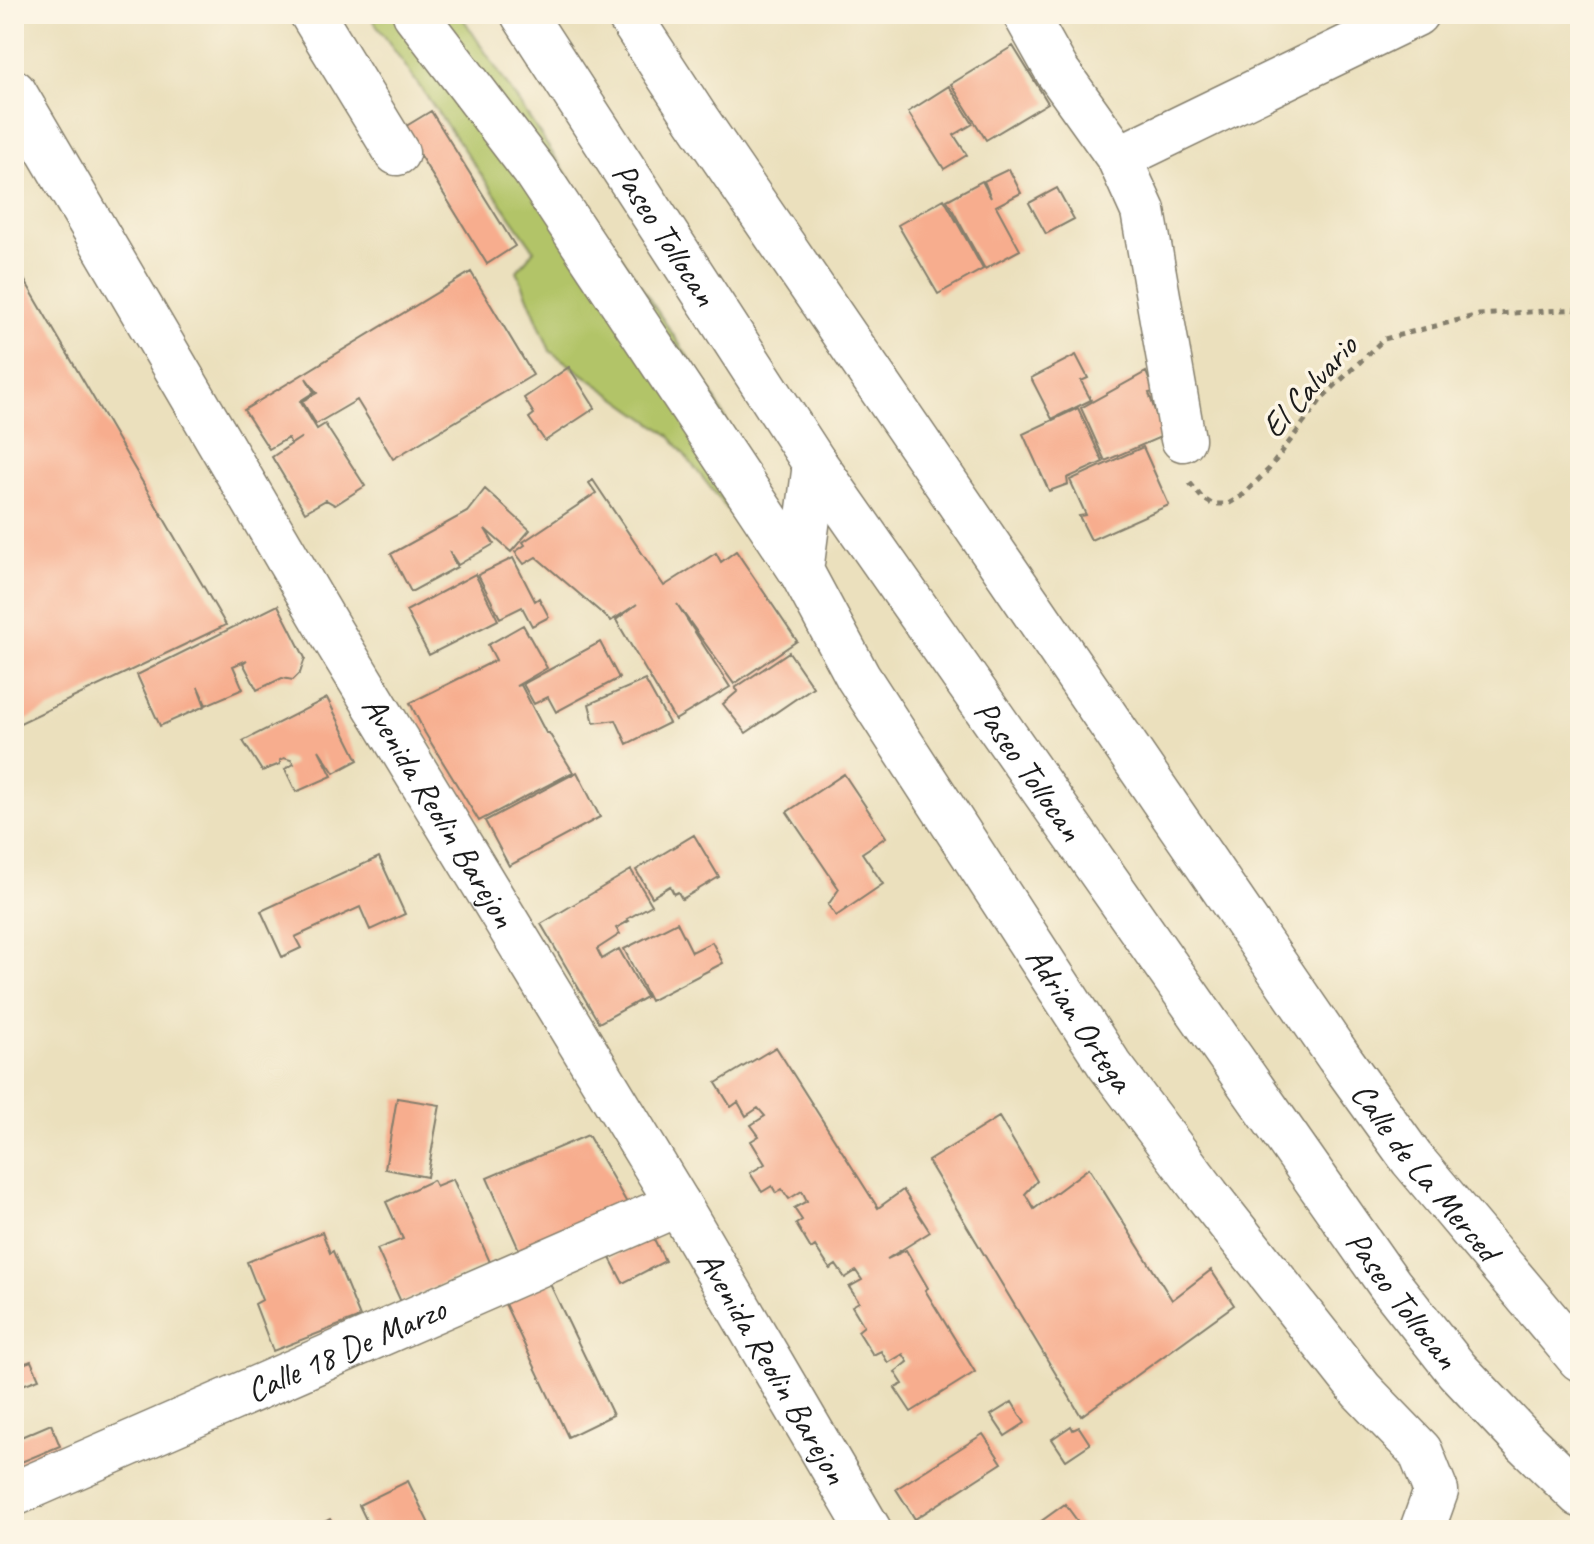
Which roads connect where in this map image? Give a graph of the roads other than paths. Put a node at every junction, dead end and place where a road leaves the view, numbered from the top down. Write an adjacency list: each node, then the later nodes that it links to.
1 (312, 14): 8 (main road)
2 (415, 14): 12 (main road, Adrian Ortega)
3 (523, 14): 11 (main road, Paseo Tollocan)
4 (628, 14): 14 (main road, Calle de La Merced)
5 (1025, 14): 9 (main road)
6 (1416, 14): 9 (main road)
7 (14, 92): 13 (main road, Avenida Reolin Barejon)
8 (397, 153)
9 (1119, 158): 10 (main road)
10 (1183, 439)
11 (815, 464): 12 (main road); 16 (main road, Paseo Tollocan)
12 (801, 571): 18 (main road, Adrian Ortega)
13 (678, 1204): 15 (main road, Calle 18 De Marzo); 17 (main road, Avenida Reolin Barejon)
14 (1580, 1359)
15 (14, 1494)
16 (1580, 1495)
17 (869, 1530)
18 (1422, 1530)

